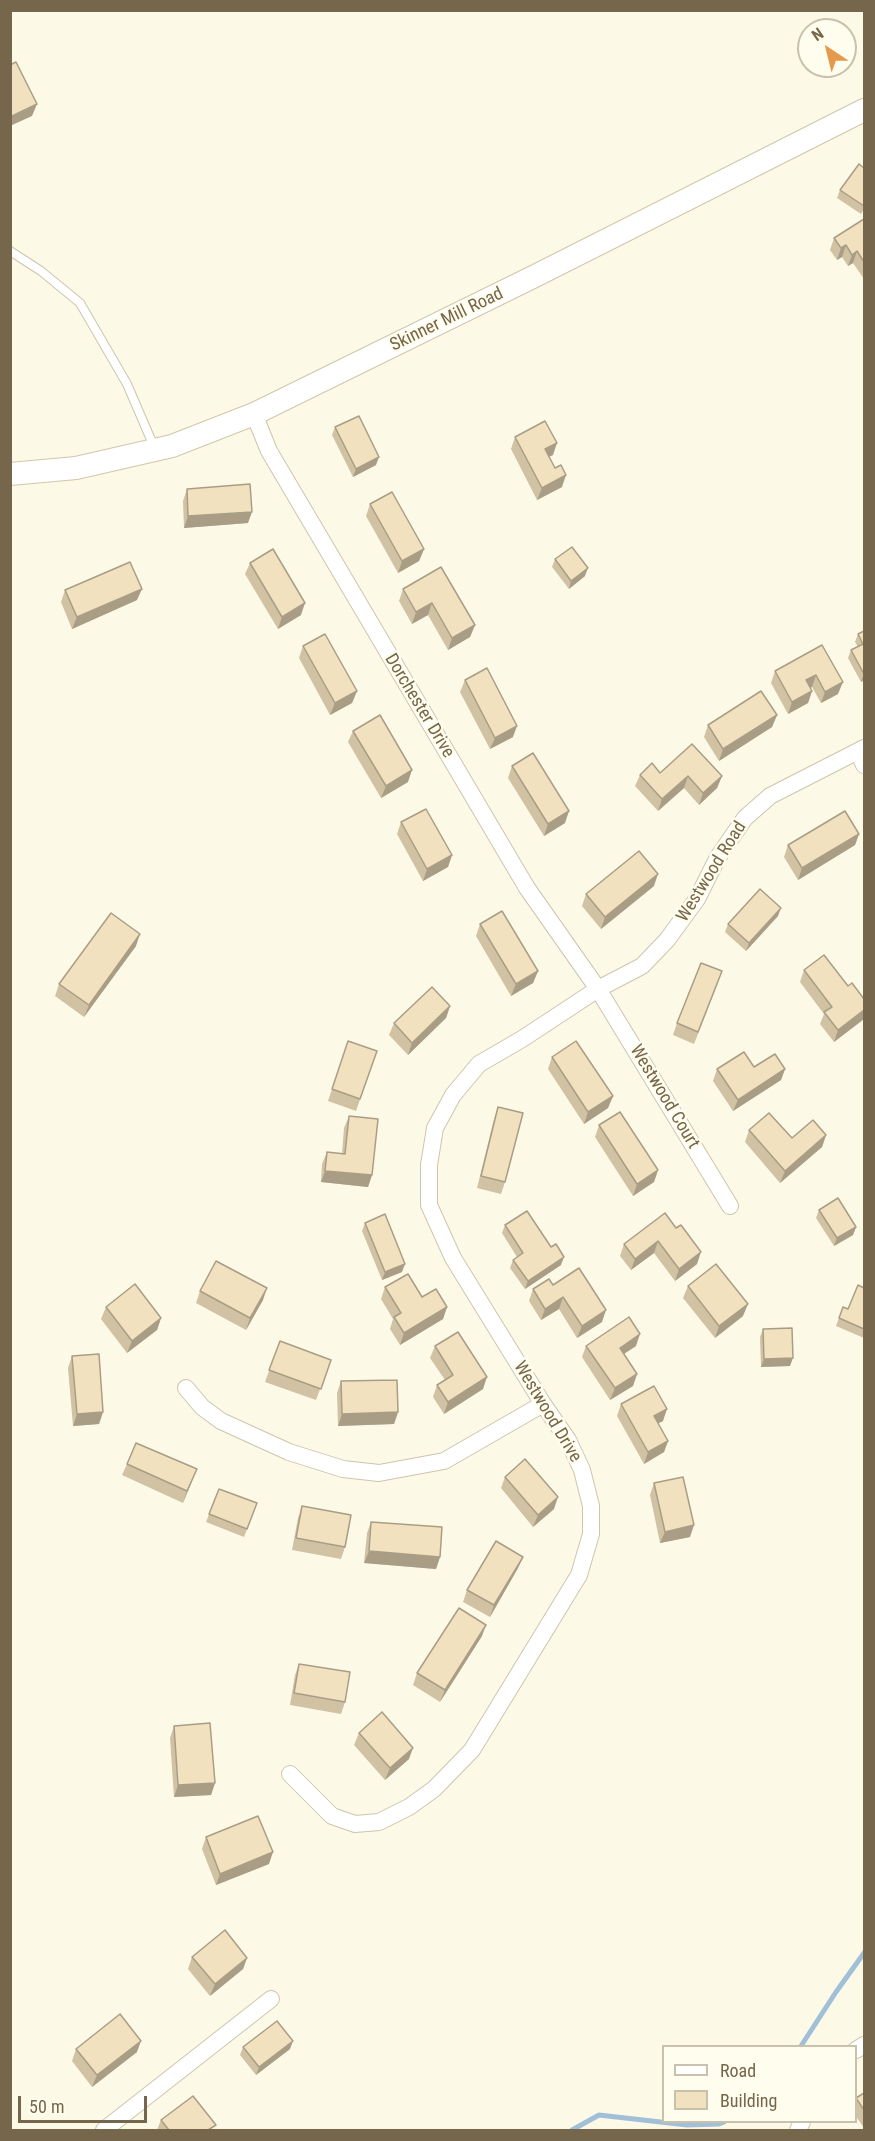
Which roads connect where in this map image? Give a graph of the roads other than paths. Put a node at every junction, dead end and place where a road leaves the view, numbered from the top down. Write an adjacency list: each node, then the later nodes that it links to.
1 (864, 110): 3 (street, Skinner Mill Road)
2 (10, 251): 4 (lane)
3 (255, 414): 4 (street, Skinner Mill Road); 7 (street, Dorchester Drive)
4 (155, 450): 5 (street, Skinner Mill Road)
5 (10, 474)
6 (862, 755): 7 (street, Westwood Road)
7 (598, 989): 8 (street, Westwood Court); 10 (street, Westwood Drive)
8 (730, 1206)
9 (186, 1388): 10 (street)
10 (543, 1404): 11 (street, Westwood Drive)
11 (290, 1774)
12 (271, 1999): 13 (street)
13 (105, 2130)

